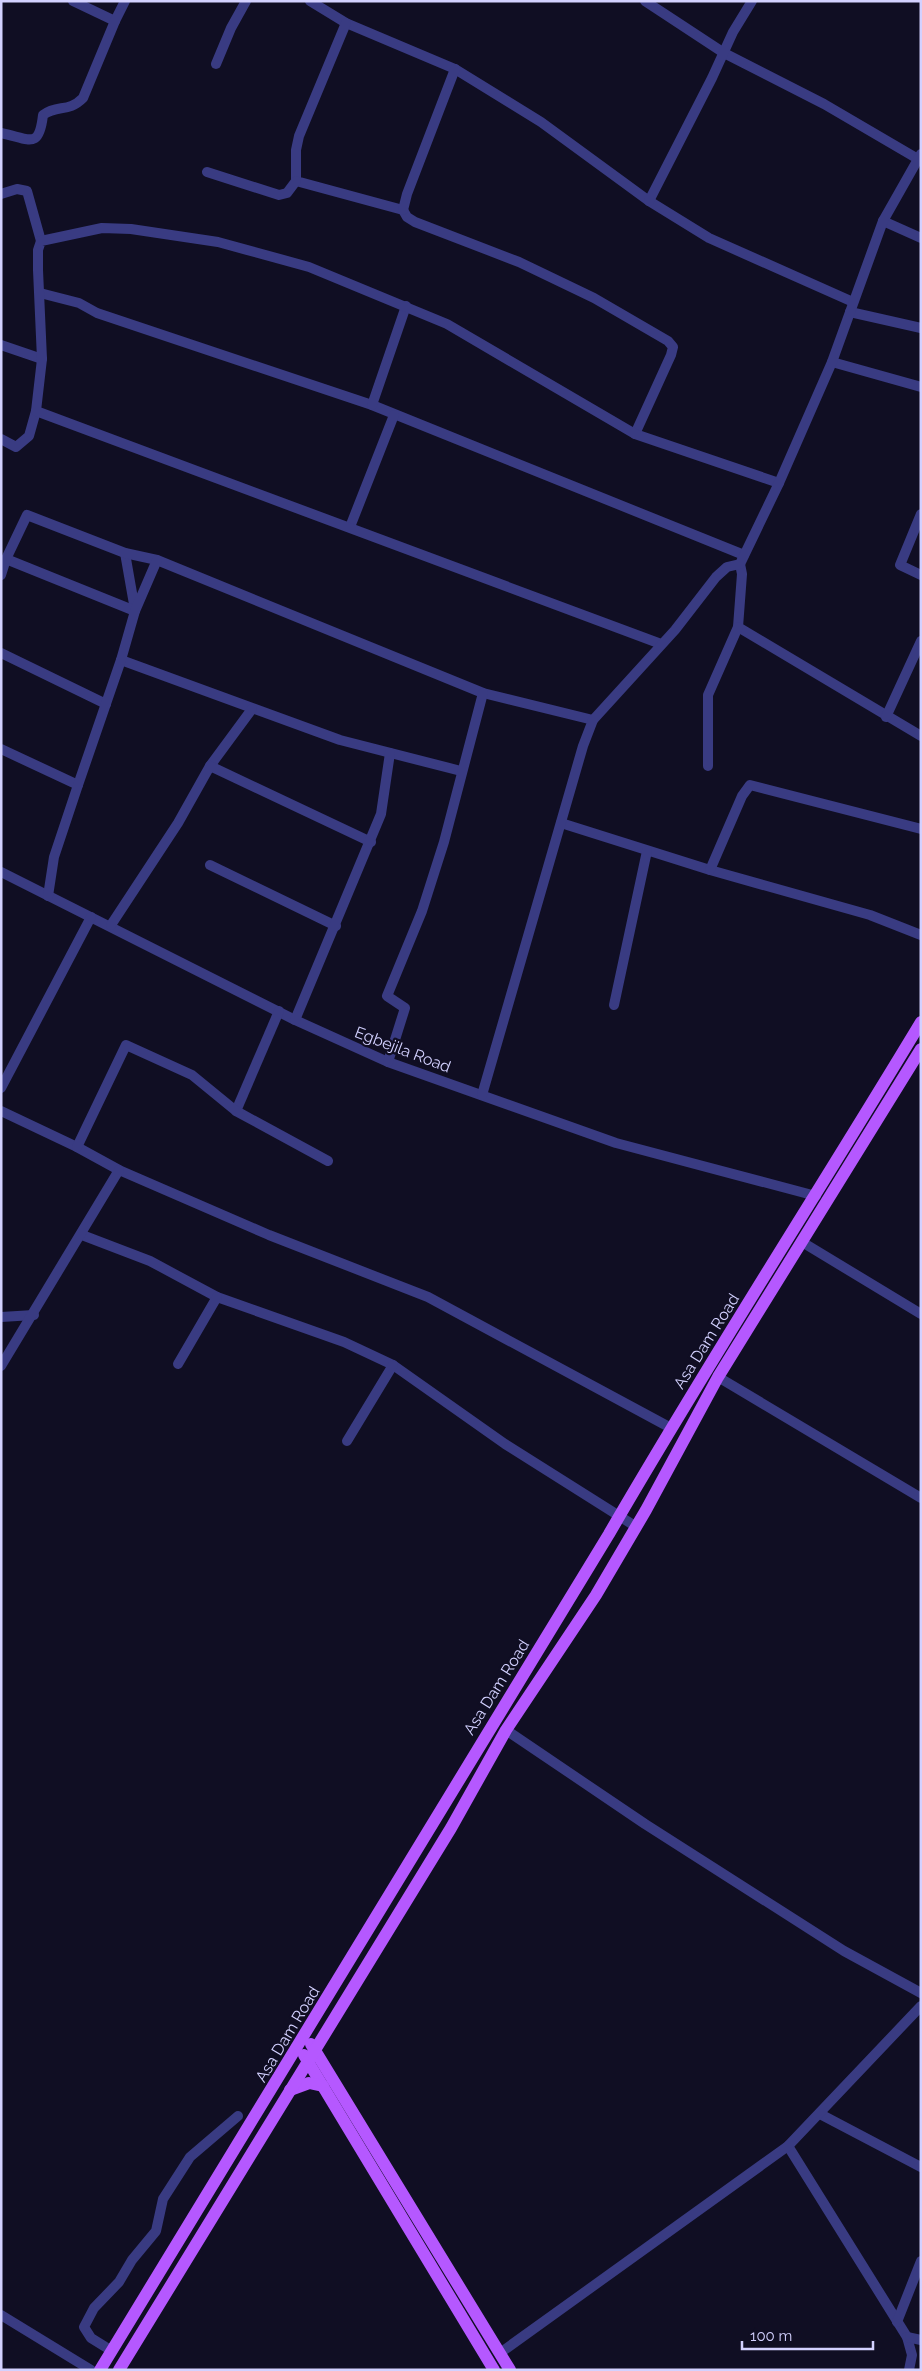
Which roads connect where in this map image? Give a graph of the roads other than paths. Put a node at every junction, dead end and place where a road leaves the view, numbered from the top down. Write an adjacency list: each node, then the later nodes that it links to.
1 (73, 1): 8 (street)
2 (126, 1): 8 (street)
3 (246, 1): 11 (street)
4 (310, 1): 9 (street)
5 (645, 1): 7 (street)
6 (752, 1): 10 (street)
7 (661, 5): 10 (street)
8 (114, 22): 13 (street)
9 (346, 23): 12 (street); 16 (street)
10 (724, 52): 14 (street); 18 (street)
11 (216, 64)
12 (455, 69): 18 (street); 19 (street)
13 (1, 133)
14 (919, 157): 20 (street)
15 (207, 172): 16 (street)
16 (296, 181): 19 (street)
17 (1, 194): 22 (street)
18 (649, 201): 25 (street)
19 (403, 210): 34 (street)
20 (883, 221): 21 (street); 25 (street)
21 (921, 238)
22 (41, 240): 23 (street); 24 (street)
23 (40, 293): 28 (street); 31 (street)
24 (406, 306): 31 (street); 34 (street)
25 (851, 307): 26 (street); 29 (street)
26 (921, 328)
27 (1, 345): 28 (street)
28 (42, 359): 32 (street)
29 (832, 362): 30 (street); 36 (street)
30 (921, 387)
31 (372, 405): 33 (street)
32 (36, 412): 35 (street); 38 (street)
33 (394, 415): 38 (street); 41 (street)
34 (635, 434): 36 (street)
35 (1, 439)
36 (779, 483): 41 (street)
37 (921, 514): 43 (street)
38 (350, 527): 47 (street)
39 (125, 553): 40 (street); 42 (street); 44 (street)
40 (157, 560): 44 (street); 50 (street)
41 (742, 560): 45 (street); 47 (street)
42 (3, 567): 44 (street)
43 (921, 575)
44 (135, 611): 49 (street)
45 (738, 627): 53 (street); 59 (street)
46 (921, 641): 53 (street)
47 (661, 644): 54 (street)
48 (1, 653): 51 (street)
49 (121, 660): 51 (street); 52 (street)
50 (483, 693): 54 (street); 60 (street)
51 (106, 704): 61 (street)
52 (252, 709): 57 (street); 58 (street)
53 (886, 717): 55 (street)
54 (593, 720): 62 (street)
55 (921, 736)
56 (1, 749): 61 (street)
57 (390, 753): 60 (street); 64 (street)
58 (210, 766): 64 (street); 71 (street)
59 (708, 766)
60 (461, 771): 79 (street)
61 (78, 784): 69 (street)
62 (561, 823): 65 (street); 81 (street)
63 (921, 829): 67 (street)
64 (371, 842): 72 (street)
65 (647, 851): 67 (street); 74 (street)
66 (210, 865): 72 (street)
67 (710, 870): 73 (street)
68 (3, 876): 69 (street, Egbejila Road)
69 (48, 896): 70 (street, Egbejila Road)
70 (91, 917): 71 (street, Egbejila Road); 80 (street)
71 (110, 925): 75 (street, Egbejila Road)
72 (336, 926): 76 (street)
73 (921, 936)
74 (614, 1005)
75 (279, 1010): 76 (street, Egbejila Road); 83 (street)
76 (295, 1020): 79 (street, Egbejila Road)
77 (921, 1022): 87 (main road, Asa Dam Road)
78 (921, 1048): 89 (main road, Asa Dam Road)
79 (388, 1062): 81 (street, Egbejila Road)
80 (1, 1088)
81 (482, 1095): 87 (street, Egbejila Road)
82 (1, 1111): 84 (street)
83 (236, 1111): 84 (street); 85 (street)
84 (77, 1147): 86 (street)
85 (328, 1160)
86 (119, 1170): 88 (street); 98 (street)
87 (816, 1196): 98 (main road, Asa Dam Road)
88 (82, 1235): 90 (street); 92 (street)
89 (802, 1242): 91 (street); 97 (main road, Asa Dam Road)
90 (217, 1297): 94 (street); 95 (street)
91 (921, 1314)
92 (34, 1315): 93 (street); 96 (street)
93 (1, 1317)
94 (178, 1364)
95 (393, 1365): 99 (street); 101 (street)
96 (1, 1366)
97 (718, 1377): 100 (street); 102 (main road, Asa Dam Road)
98 (671, 1428): 101 (main road, Asa Dam Road)
99 (347, 1441)
100 (921, 1498)
101 (619, 1517): 102 (street); 107 (main road, Asa Dam Road)
102 (635, 1526): 103 (main road, Asa Dam Road)
103 (506, 1730): 104 (street); 106 (main road, Asa Dam Road)
104 (921, 1993)
105 (921, 2006): 113 (street)
106 (328, 2029): 109 (main road, Asa Dam Road); 110 (main road)
107 (305, 2036): 108 (main road, Asa Dam Road); 109 (main road)
108 (298, 2047): 109 (main road); 124 (main road, Asa Dam Road)
109 (311, 2055): 110 (main road); 111 (main road); 112 (main road, Asa Dam Road)
110 (326, 2069): 117 (main road)
111 (323, 2086): 112 (main road); 118 (main road)
112 (290, 2090): 128 (main road, Asa Dam Road)
113 (820, 2114): 115 (street); 116 (street)
114 (238, 2116): 124 (street)
115 (788, 2146): 121 (street); 125 (street)
116 (921, 2167)
117 (421, 2224): 118 (main road); 125 (main road)
118 (410, 2232): 129 (main road)
119 (921, 2261): 121 (street)
120 (1, 2315): 126 (street)
121 (897, 2322): 122 (street)
122 (906, 2337): 123 (street); 131 (street)
123 (921, 2340)
124 (112, 2351): 127 (main road, Asa Dam Road)
125 (500, 2353): 130 (main road)
126 (91, 2370)
127 (100, 2370)
128 (119, 2370)
129 (494, 2370)
130 (510, 2370)
131 (909, 2370)

